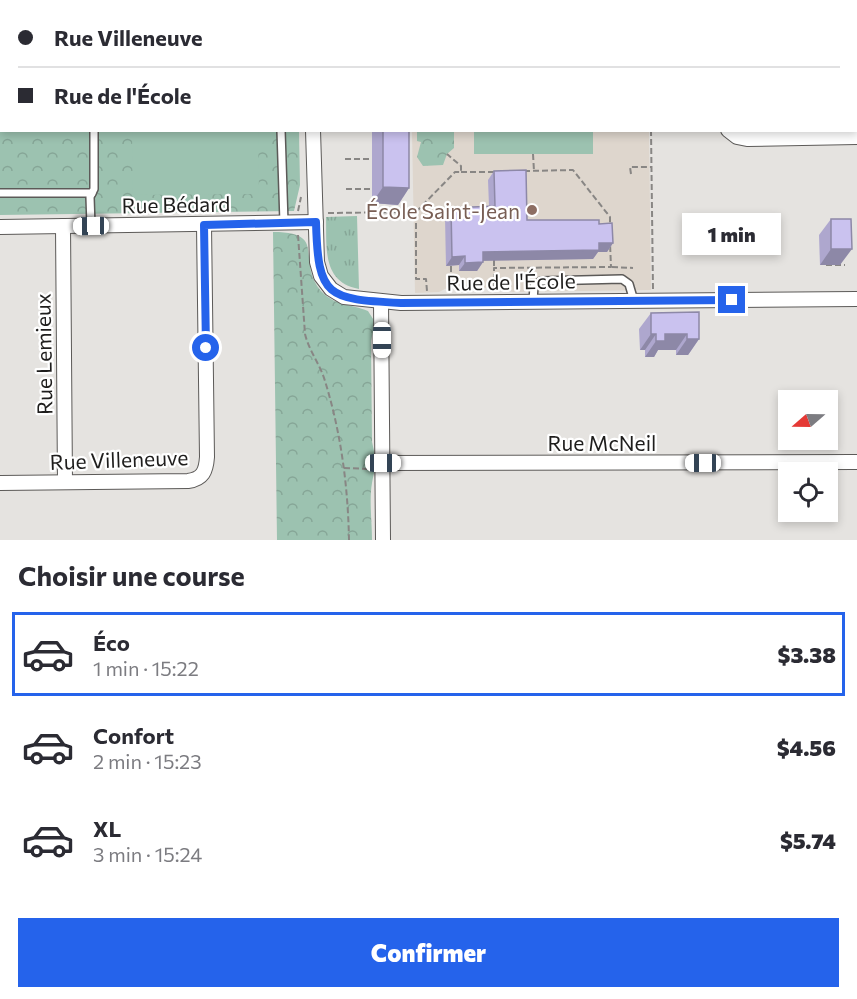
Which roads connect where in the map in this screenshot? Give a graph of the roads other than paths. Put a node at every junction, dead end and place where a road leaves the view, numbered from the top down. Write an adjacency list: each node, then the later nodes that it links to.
1 (94, 132): 7 (lane)
2 (281, 132): 9 (lane)
3 (313, 132): 8 (street, Rue de l'École)
4 (731, 132): 5 (street)
5 (857, 137)
6 (0, 193): 7 (lane)
7 (92, 193): 12 (lane)
8 (320, 218): 9 (street, Rue Bédard); 17 (street, Rue de l'École)
9 (284, 223): 10 (street, Rue Bédard)
10 (204, 225): 12 (street, Rue Bédard); 20 (street, Rue Villeneuve)
11 (63, 226): 12 (street, Rue Bédard); 13 (street, Rue Bédard); 20 (street, Rue Lemieux)
12 (91, 226)
13 (0, 227)
14 (857, 299): 15 (street, Rue de l'École)
15 (634, 300): 16 (street, Rue de l'École); 16 (lane)
16 (533, 301): 17 (street, Rue de l'École)
17 (381, 302): 19 (street)
18 (857, 462): 19 (street, Rue McNeil)
19 (380, 466): 22 (street)
20 (65, 482): 21 (street, Rue Villeneuve)
21 (0, 483)
22 (383, 540)

